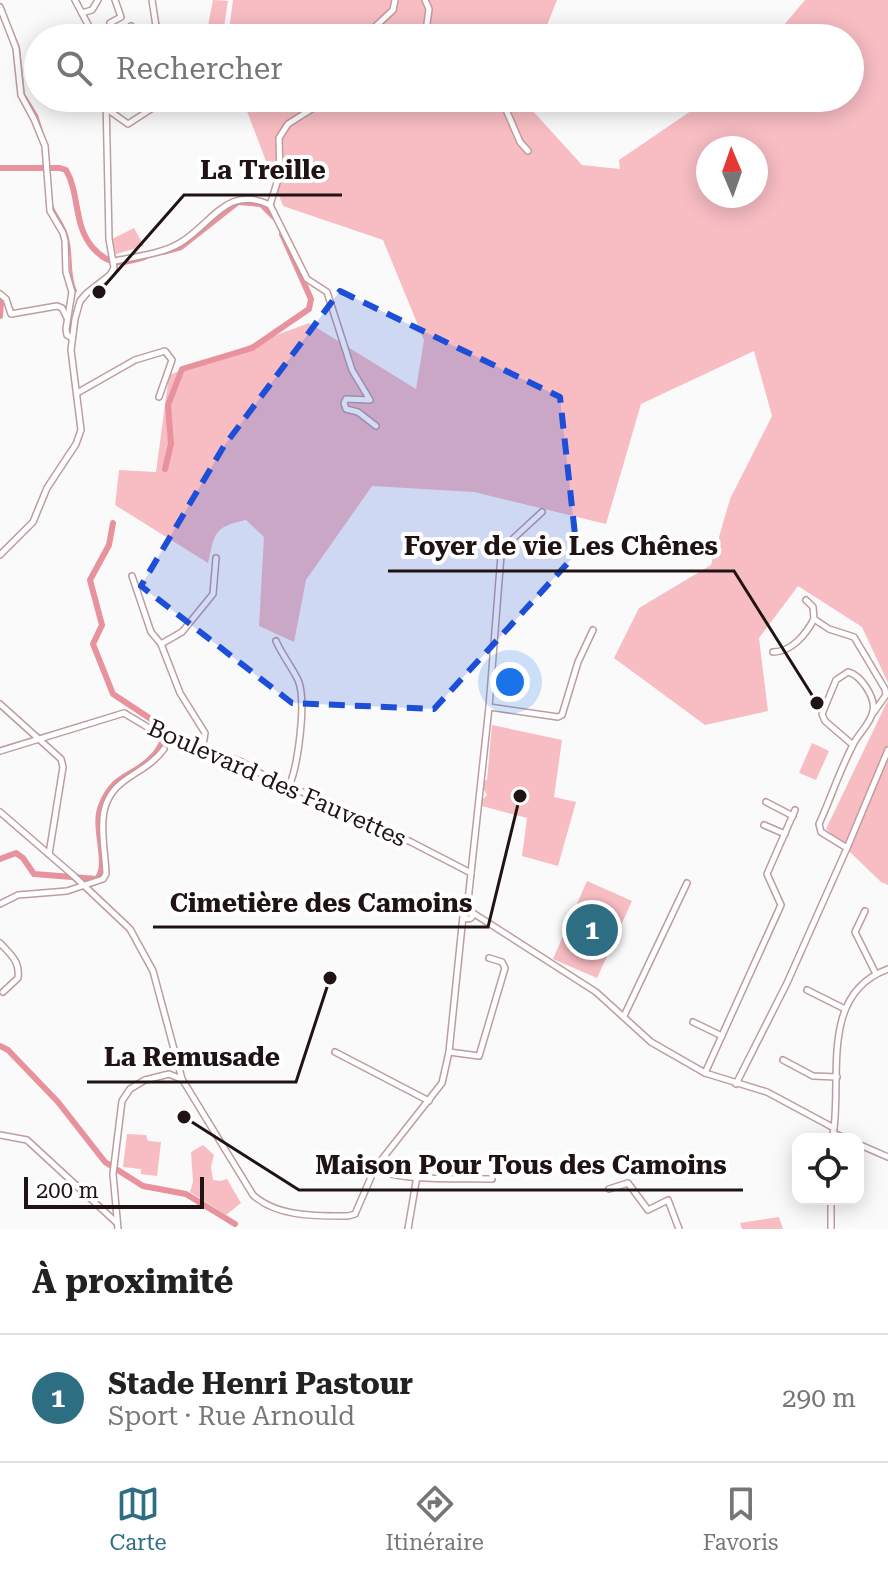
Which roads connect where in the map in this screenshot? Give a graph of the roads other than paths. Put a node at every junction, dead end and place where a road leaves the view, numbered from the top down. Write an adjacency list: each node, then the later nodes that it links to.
1 (75, 0): 8 (street)
2 (98, 0): 8 (street)
3 (115, 0): 9 (street)
4 (152, 0): 11 (street)
5 (395, 0): 12 (street)
6 (425, 0): 13 (street)
7 (0, 7): 14 (street)
8 (82, 13): 10 (street)
9 (110, 23)
10 (88, 24)
11 (156, 24)
12 (378, 24)
13 (427, 24)
14 (24, 101)
15 (30, 112): 25 (street)
16 (107, 112): 23 (street)
17 (111, 112): 18 (street)
18 (146, 112)
19 (307, 112): 22 (street)
20 (507, 112): 21 (street)
21 (528, 151)
22 (270, 205): 23 (street); 29 (street)
23 (114, 262): 26 (street)
24 (1, 294): 25 (street)
25 (68, 319): 26 (street)
26 (72, 338): 27 (street)
27 (77, 393): 28 (street); 31 (street)
28 (159, 397)
29 (376, 426)
30 (542, 512): 41 (street)
31 (0, 555)
32 (216, 558): 38 (street)
33 (132, 576): 38 (street)
34 (806, 600): 35 (street)
35 (814, 619): 39 (street); 42 (street)
36 (593, 630): 41 (street)
37 (276, 641): 49 (street)
38 (161, 644): 46 (street)
39 (773, 652)
40 (0, 704): 43 (street)
41 (489, 707): 56 (street)
42 (872, 717): 44 (street); 44 (street)
43 (39, 739): 46 (street, Boulevard des Fauvettes); 48 (street, Boulevard des Fauvettes); 55 (street)
44 (853, 745): 54 (street)
45 (164, 749): 58 (street)
46 (202, 750): 49 (street, Boulevard des Fauvettes)
47 (888, 750): 54 (street)
48 (0, 751)
49 (289, 786): 56 (street, Boulevard des Fauvettes)
50 (766, 802): 53 (street)
51 (1, 814): 55 (street)
52 (764, 825): 53 (street)
53 (785, 834): 71 (street)
54 (847, 848): 78 (street)
55 (49, 855): 58 (street)
56 (471, 873): 61 (street)
57 (687, 883): 69 (street)
58 (83, 885): 59 (street); 77 (street)
59 (0, 904)
60 (865, 911): 65 (street)
61 (468, 917): 69 (street); 73 (street)
62 (0, 943): 67 (street)
63 (489, 958): 73 (street)
64 (888, 969): 65 (street)
65 (876, 974): 68 (street)
66 (807, 990): 68 (street)
67 (3, 992)
68 (843, 1008): 76 (street)
69 (624, 1016): 75 (street)
70 (693, 1022): 71 (street)
71 (722, 1036): 75 (street)
72 (335, 1052): 79 (street)
73 (449, 1052): 79 (street)
74 (783, 1060): 76 (street)
75 (705, 1073): 78 (street)
76 (837, 1077): 80 (street)
77 (182, 1079): 84 (street); 89 (street)
78 (736, 1084): 80 (street)
79 (429, 1101): 84 (street)
80 (834, 1133)
81 (0, 1135): 89 (street)
82 (864, 1147): 83 (street)
83 (888, 1157)
84 (375, 1168): 85 (street)
85 (417, 1176): 86 (street); 90 (street)
86 (492, 1179)
87 (609, 1189): 91 (street)
88 (831, 1205): 92 (street)
89 (118, 1226)
90 (408, 1229)
91 (679, 1229)
92 (831, 1229)

